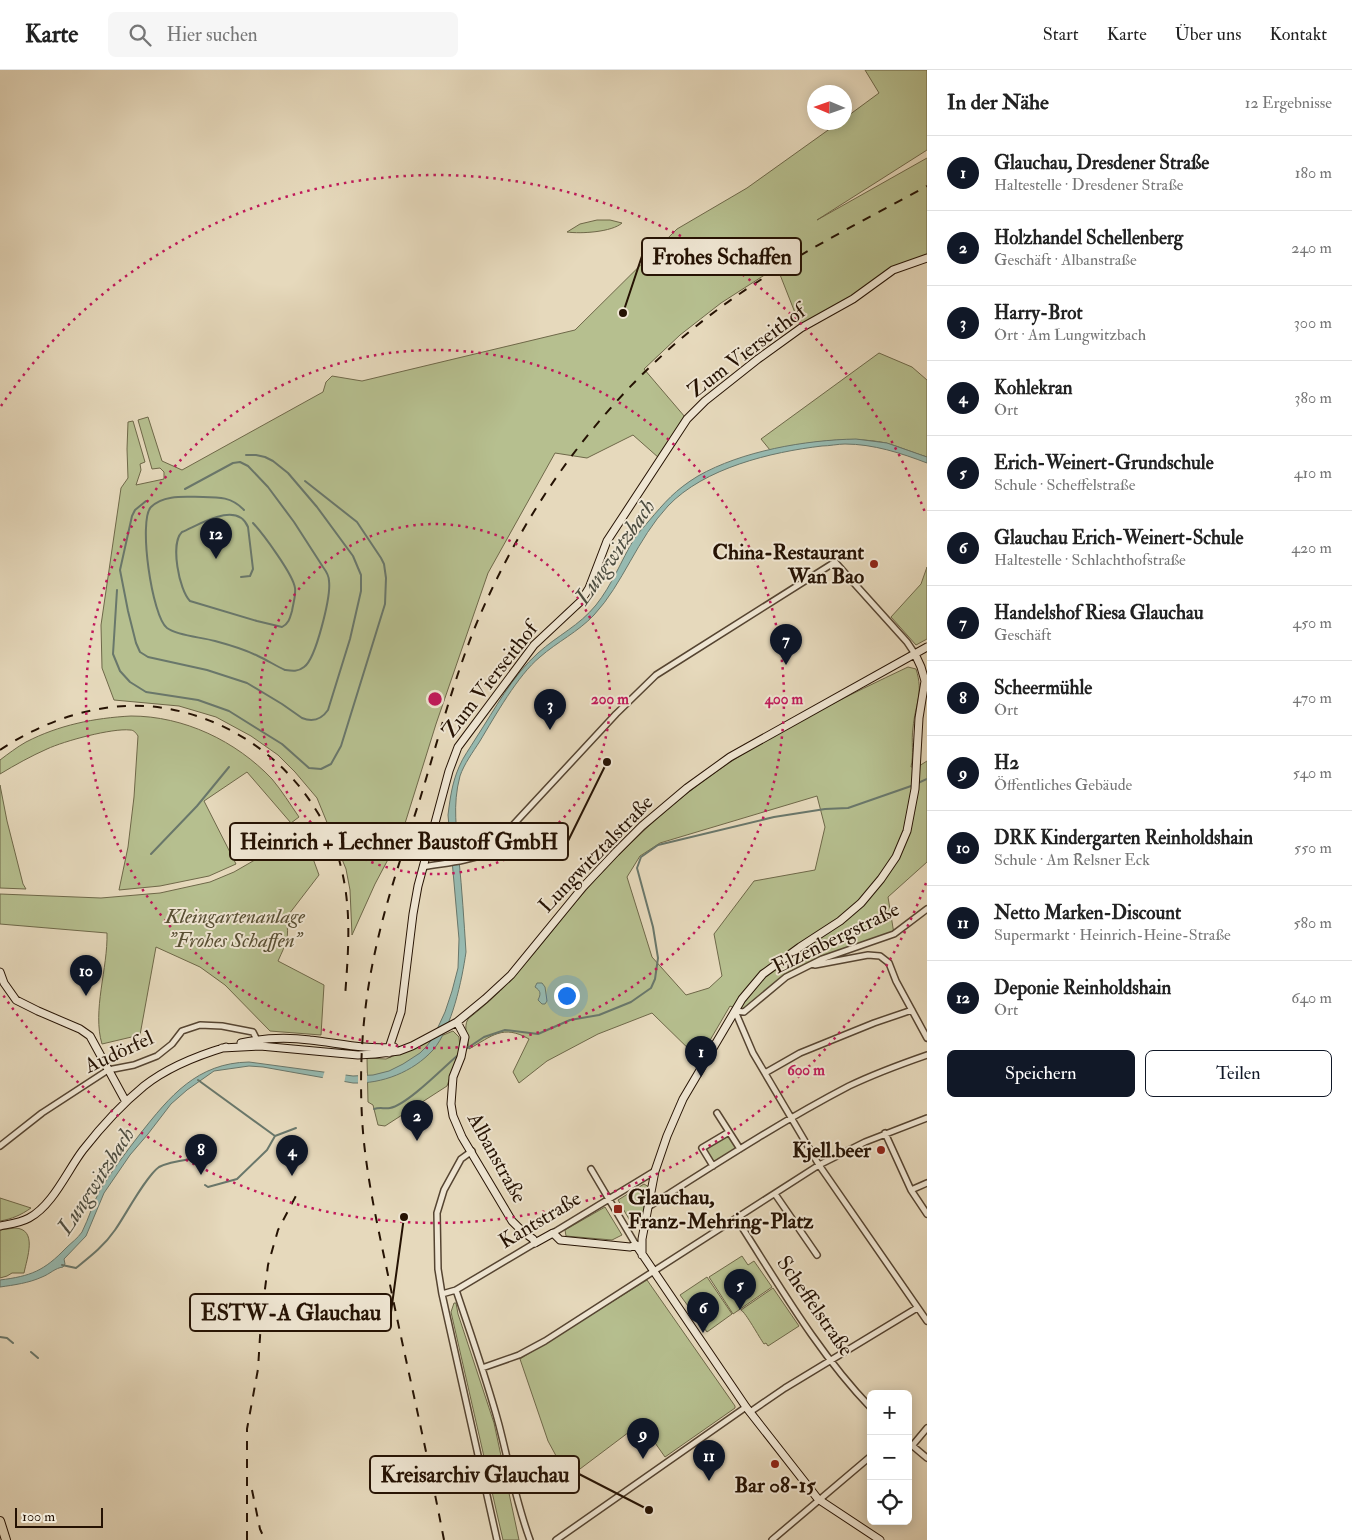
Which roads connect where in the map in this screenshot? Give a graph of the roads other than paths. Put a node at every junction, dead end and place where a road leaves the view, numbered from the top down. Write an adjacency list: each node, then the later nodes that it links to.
1 (927, 258): 4 (street, Zum Vierseithof)
2 (927, 648): 3 (street, Lungwitztalstraße)
3 (915, 654): 4 (street); 9 (street); 10 (street, Lungwitztalstraße)
4 (423, 867): 14 (street, Zum Vierseithof)
5 (927, 909): 6 (street, Elzenbergstraße)
6 (807, 966): 8 (street); 9 (street, Elzenbergstraße)
7 (0, 972): 16 (street)
8 (912, 1010): 11 (street); 17 (street)
9 (735, 1011): 17 (street); 30 (street)
10 (454, 1024): 14 (street, Lungwitztalstraße); 26 (street, Albanstraße)
11 (927, 1038)
12 (257, 1040): 13 (street); 14 (street); 16 (street, Audörfel)
13 (222, 1048): 14 (street); 18 (street)
14 (389, 1050)
15 (927, 1055): 20 (street)
16 (108, 1070): 18 (street); 24 (street, Audörfel)
17 (764, 1073): 20 (street)
18 (126, 1102): 38 (street)
19 (717, 1113): 22 (street)
20 (792, 1118): 25 (street); 27 (street)
21 (927, 1118): 23 (street)
22 (729, 1132): 25 (street); 28 (street)
23 (886, 1133): 27 (street); 32 (street)
24 (0, 1146)
25 (740, 1149): 28 (street)
26 (472, 1151): 41 (street, Albanstraße); 47 (street)
27 (819, 1165): 33 (street); 48 (street)
28 (713, 1166): 35 (street)
29 (592, 1169): 34 (street)
30 (655, 1171): 34 (street, Kantstraße); 35 (street)
31 (927, 1183): 32 (street)
32 (911, 1190): 36 (street)
33 (775, 1194): 37 (street); 44 (street)
34 (609, 1199): 39 (street, Kantstraße); 42 (street)
35 (648, 1207): 40 (street)
36 (927, 1214)
37 (736, 1218): 45 (street); 51 (street, Scheffelstraße)
38 (0, 1226)
39 (553, 1232): 41 (street, Kantstraße); 42 (street)
40 (642, 1238): 42 (street); 43 (street)
41 (535, 1243): 46 (street, Kantstraße)
42 (636, 1245): 43 (street)
43 (642, 1255): 45 (street)
44 (816, 1255)
45 (653, 1271): 52 (street); 54 (street)
46 (456, 1290): 47 (street, Kantstraße); 52 (street)
47 (442, 1294): 64 (street)
48 (917, 1308): 49 (street); 51 (street)
49 (925, 1315): 50 (street)
50 (927, 1321)
51 (831, 1360): 53 (street, Scheffelstraße); 54 (street)
52 (482, 1368): 65 (street)
53 (867, 1403)
54 (748, 1410): 60 (street); 66 (street)
55 (927, 1428): 56 (street)
56 (912, 1442)
57 (912, 1446): 58 (street)
58 (927, 1458)
59 (867, 1459): 60 (street)
60 (818, 1500): 62 (street); 67 (street)
61 (0, 1521): 63 (main road)
62 (869, 1533): 68 (street); 69 (street)
63 (6, 1540)
64 (497, 1540)
65 (530, 1540)
66 (556, 1540)
67 (772, 1540)
68 (872, 1540)
69 (880, 1540)

